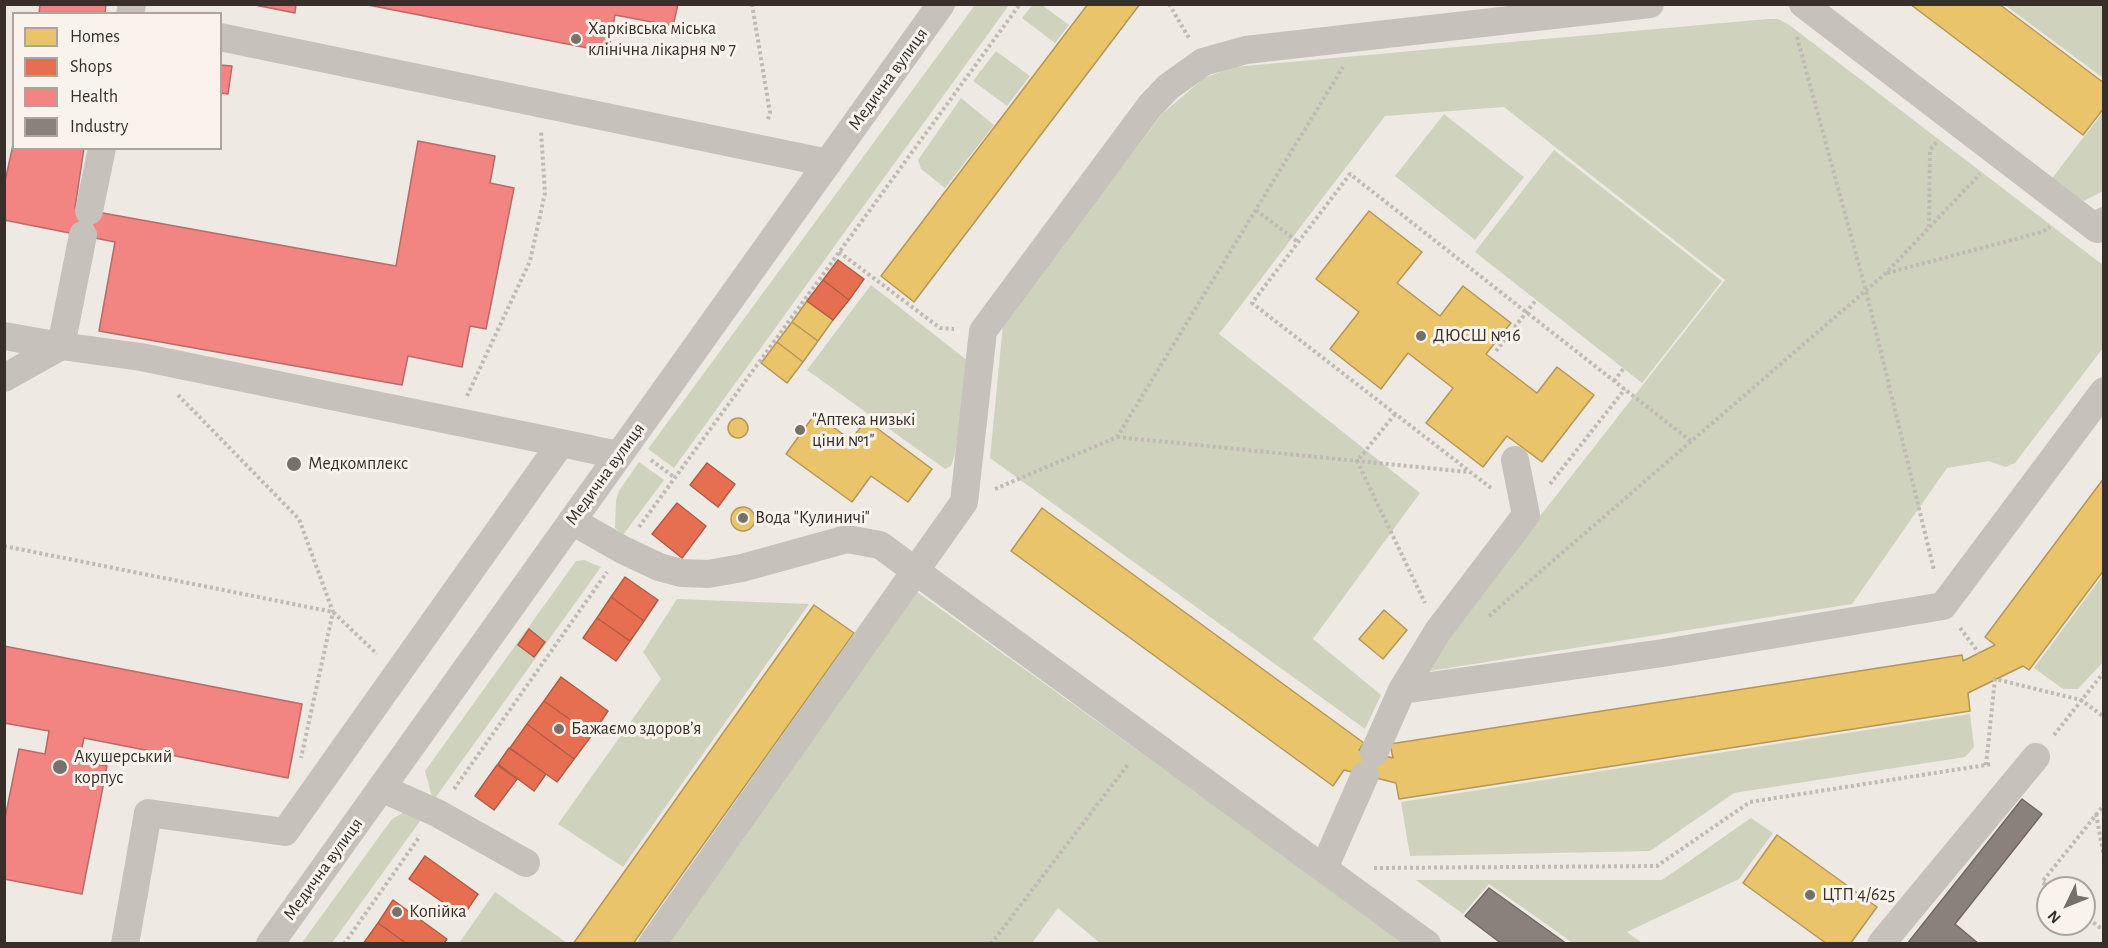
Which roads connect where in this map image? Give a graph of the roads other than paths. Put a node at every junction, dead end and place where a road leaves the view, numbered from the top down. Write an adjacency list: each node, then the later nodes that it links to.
1 (941, 4): 6 (street, Медична вулиця)
2 (1650, 4): 16 (street)
3 (1798, 16): 7 (street)
4 (222, 37): 6 (street)
5 (102, 150): 9 (street)
6 (828, 163): 13 (street, Медична вулиця)
7 (2101, 228)
8 (4, 336): 9 (street)
9 (61, 346): 10 (street); 12 (street)
10 (4, 378)
11 (2103, 391): 17 (street)
12 (561, 443): 13 (street); 22 (street)
13 (618, 455): 15 (street, Медична вулиця)
14 (1515, 460): 17 (street)
15 (572, 521): 16 (street); 19 (street, Медична вулиця)
16 (915, 570): 21 (street); 24 (street)
17 (1402, 690): 21 (street)
18 (2036, 757): 26 (street)
19 (381, 788): 20 (street); 23 (street, Медична вулиця)
20 (526, 863)
21 (1324, 868): 25 (street)
22 (125, 944)
23 (270, 944)
24 (652, 944)
25 (1427, 944)
26 (1881, 944)

